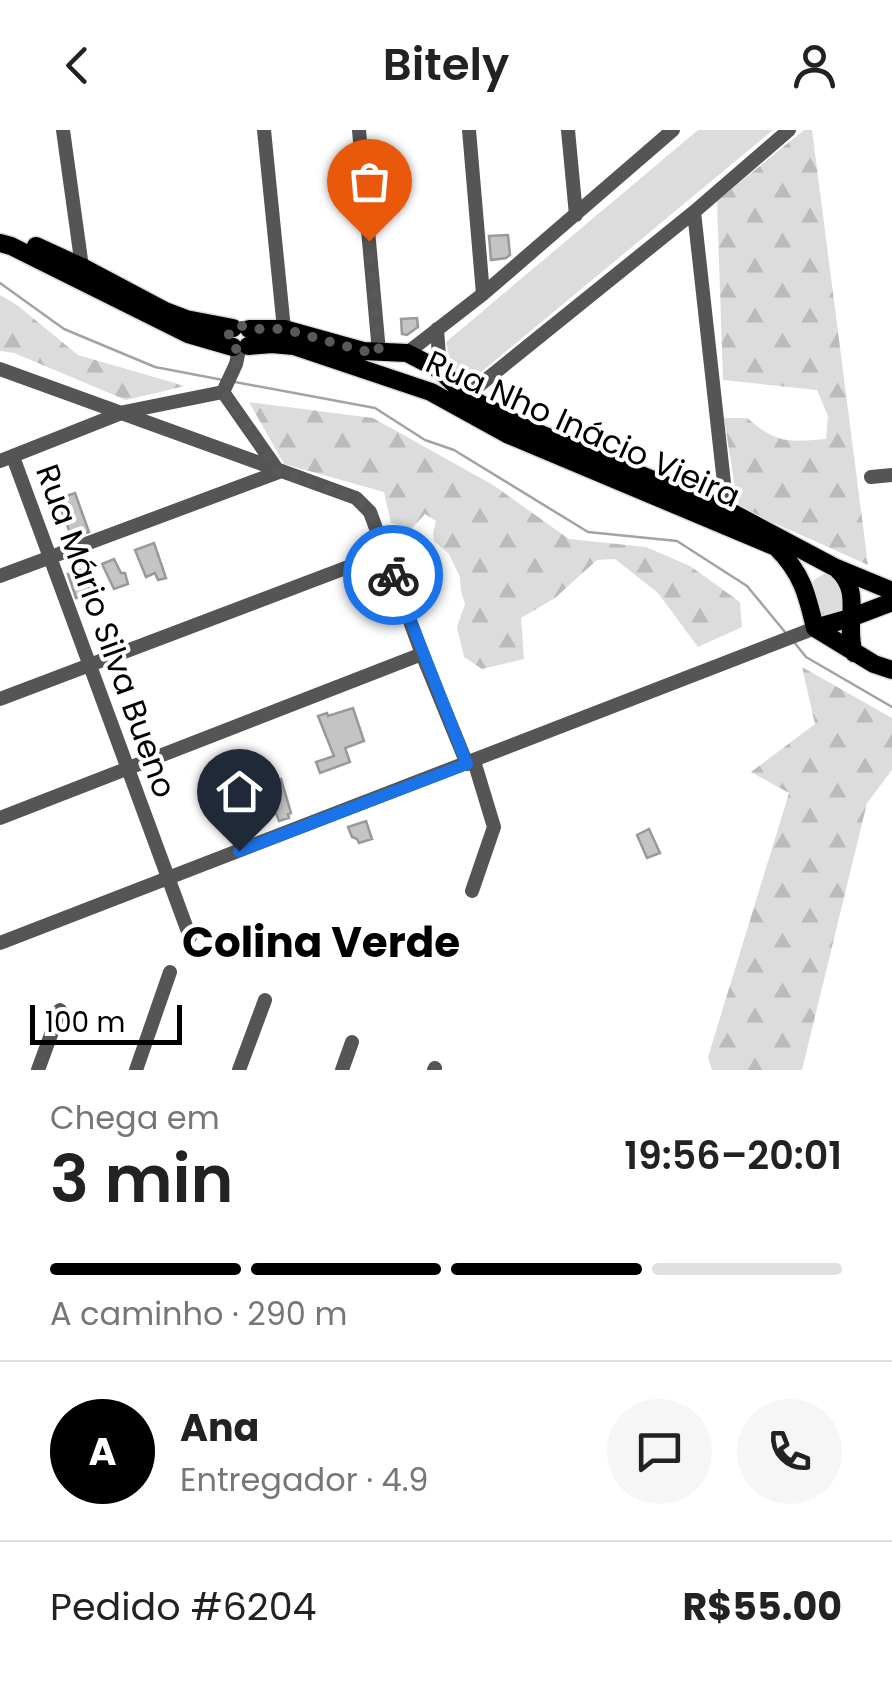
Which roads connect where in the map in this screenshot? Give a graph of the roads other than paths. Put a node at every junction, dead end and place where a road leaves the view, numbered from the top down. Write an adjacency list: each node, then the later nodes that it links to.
1 (63, 130): 12 (street)
2 (264, 130): 15 (street)
3 (359, 130): 17 (street)
4 (468, 130): 13 (street)
5 (568, 130): 9 (street)
6 (789, 130): 8 (street)
7 (666, 132): 9 (street)
8 (694, 212): 23 (street); 29 (street)
9 (576, 215): 13 (street)
10 (0, 233): 12 (main road)
11 (0, 243): 16 (main road)
12 (82, 266): 16 (main road)
13 (483, 294): 14 (street)
14 (437, 328): 18 (street); 20 (street)
15 (284, 329): 16 (main road, Rua Nho Inácio Vieira); 17 (main road, Rua Nho Inácio Vieira)
16 (240, 344): 21 (street); 22 (main road, Rua Nho Inácio Vieira)
17 (379, 352): 18 (main road, Rua Nho Inácio Vieira)
18 (407, 354): 20 (main road, Rua Nho Inácio Vieira)
19 (0, 369): 24 (street)
20 (440, 370): 22 (main road); 23 (main road, Rua Nho Inácio Vieira)
21 (224, 389): 24 (street); 26 (street)
22 (431, 392): 30 (main road, Rua Nho Inácio Vieira)
23 (466, 396): 29 (main road, Rua Nho Inácio Vieira)
24 (124, 412): 25 (street); 26 (street)
25 (6, 459): 32 (street, Rua Mário Silva Bueno)
26 (278, 472): 31 (street); 32 (street)
27 (892, 475): 28 (street)
28 (871, 477)
29 (727, 510): 30 (main road, Rua Nho Inácio Vieira)
30 (777, 542): 33 (main road); 35 (main road)
31 (385, 553): 40 (street); 42 (street)
32 (50, 556): 34 (street); 42 (street, Rua Mário Silva Bueno)
33 (834, 567): 35 (main road); 36 (main road); 38 (main road)
34 (0, 576)
35 (806, 590): 39 (main road)
36 (892, 591)
37 (892, 602): 38 (main road)
38 (850, 618): 39 (main road); 41 (main road)
39 (808, 631): 41 (main road); 45 (street)
40 (422, 654): 45 (street); 46 (street)
41 (854, 654): 43 (main road)
42 (90, 664): 44 (street); 46 (street, Rua Mário Silva Bueno)
43 (892, 670)
44 (0, 699)
45 (470, 762): 48 (street); 49 (street)
46 (126, 768): 47 (street); 48 (street, Rua Mário Silva Bueno)
47 (0, 818)
48 (168, 878): 50 (street, Rua Mário Silva Bueno); 51 (street)
49 (472, 891)
50 (190, 937)
51 (0, 943)
52 (170, 972): 57 (street)
53 (264, 1000): 58 (street)
54 (60, 1010): 56 (street)
55 (352, 1042): 59 (street)
56 (38, 1070)
57 (136, 1070)
58 (238, 1070)
59 (342, 1070)

